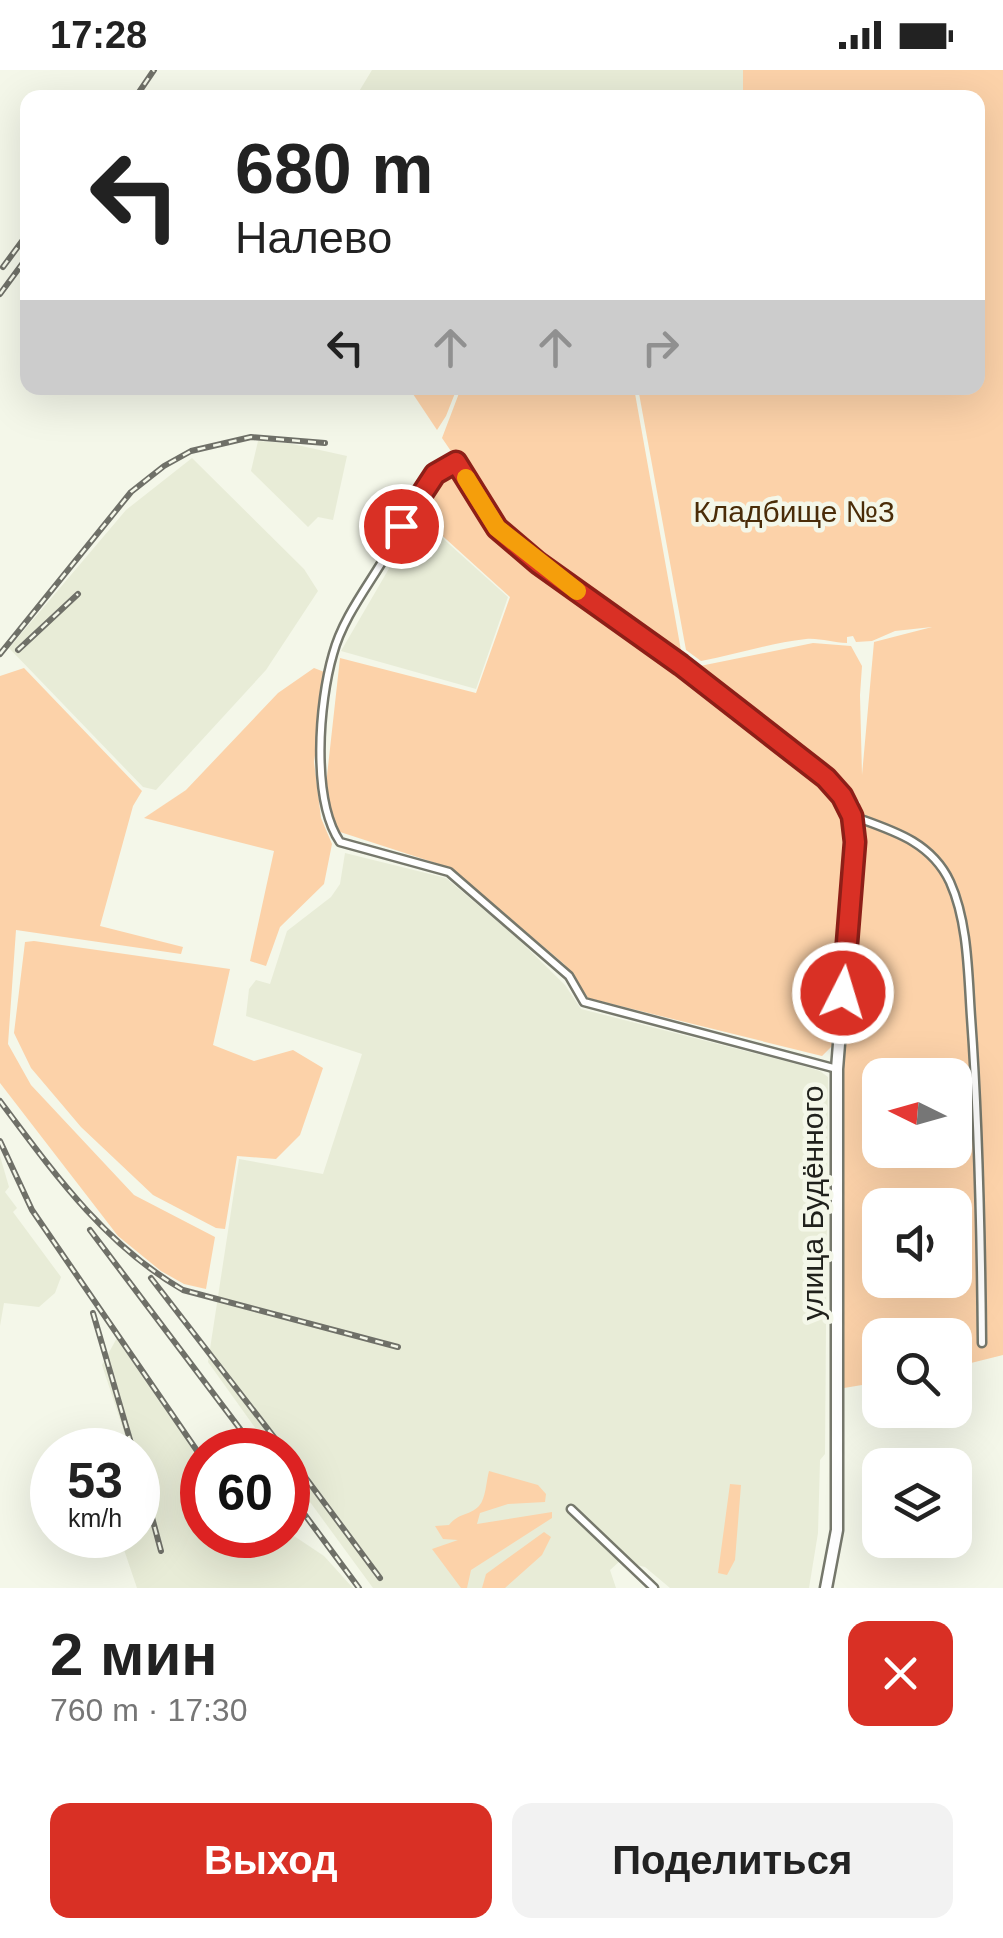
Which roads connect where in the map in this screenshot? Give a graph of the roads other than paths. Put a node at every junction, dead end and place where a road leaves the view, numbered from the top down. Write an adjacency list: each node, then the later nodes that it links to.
1 (456, 462): 2 (main road); 3 (street)
2 (852, 816): 3 (main road, улица Будённого); 4 (street)
3 (837, 1069): 7 (main road, улица Будённого)
4 (982, 1344)
5 (571, 1509): 6 (street)
6 (654, 1588)
7 (826, 1588)

